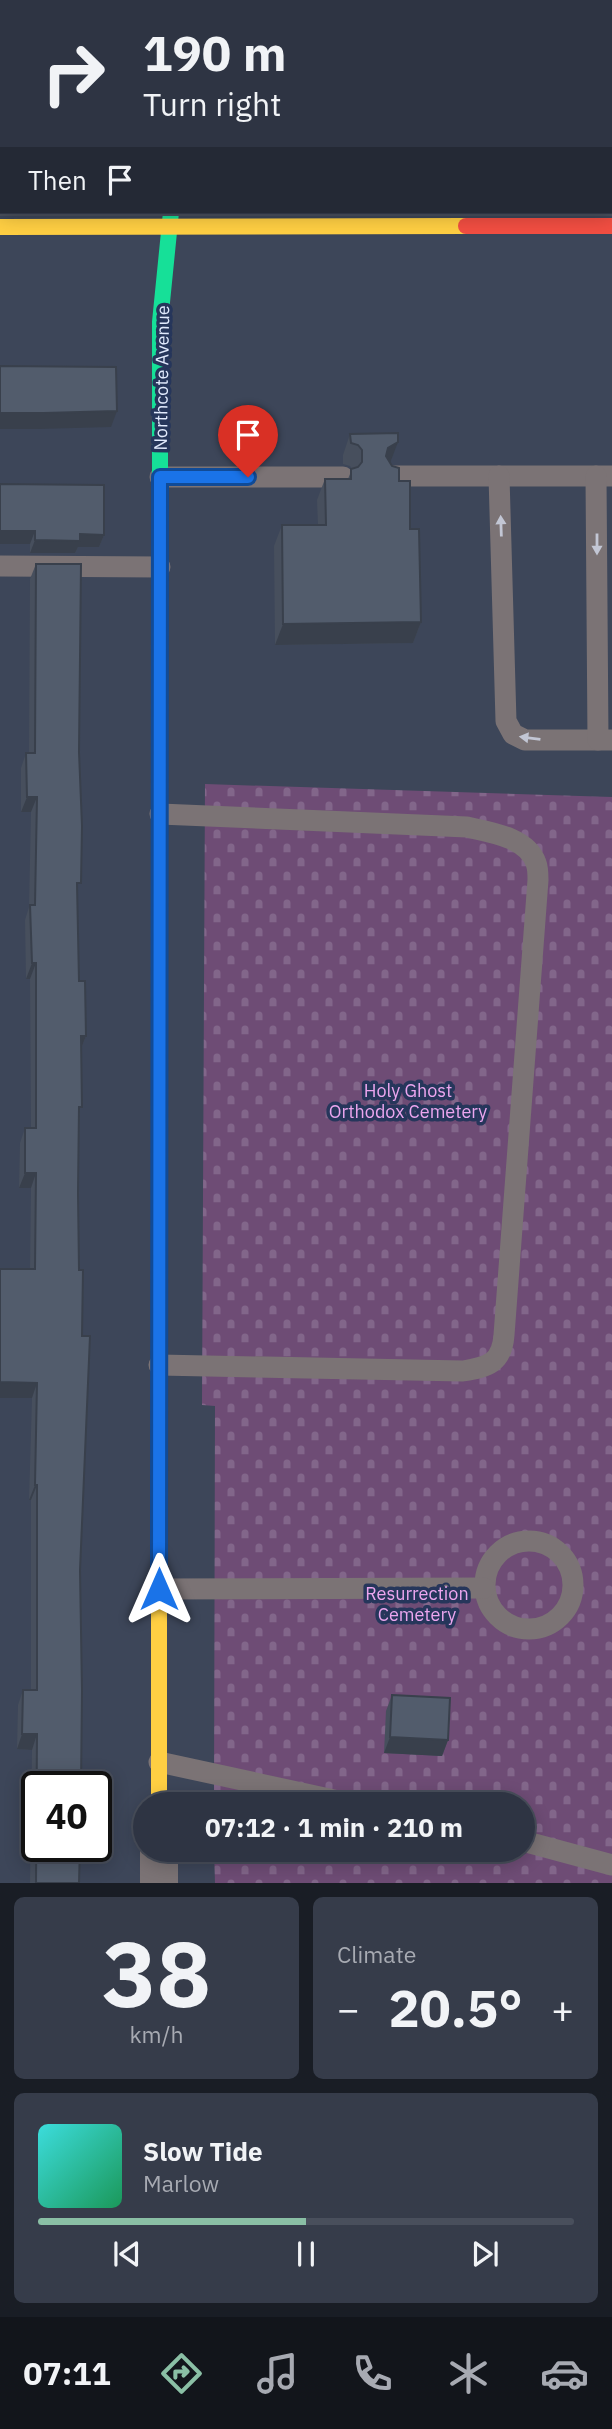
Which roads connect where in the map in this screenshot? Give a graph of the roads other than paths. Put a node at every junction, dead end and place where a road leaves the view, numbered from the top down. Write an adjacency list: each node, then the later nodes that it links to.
1 (170, 219): 2 (street); 3 (street); 7 (street, Northcote Avenue)
2 (612, 226)
3 (0, 227)
4 (391, 476): 5 (lane)
5 (499, 476): 6 (lane); 11 (lane, one-way to 5)
6 (604, 476): 11 (lane, one-way to 11)
7 (160, 477): 8 (lane); 10 (street, Northcote Avenue)
8 (343, 477)
9 (0, 566): 10 (lane)
10 (160, 567): 12 (street, Northcote Avenue)
11 (605, 740)
12 (160, 814): 13 (street, Northcote Avenue); 13 (lane)
13 (159, 1365): 15 (street, Northcote Avenue)
14 (484, 1588): 14 (lane); 15 (lane)
15 (159, 1589): 16 (street, Northcote Avenue)
16 (159, 1762): 17 (street, Northcote Avenue); 18 (lane)
17 (159, 1792)
18 (297, 1792)
19 (535, 1844): 21 (lane)
20 (159, 1862): 22 (street)
21 (612, 1865)
22 (159, 1883)

